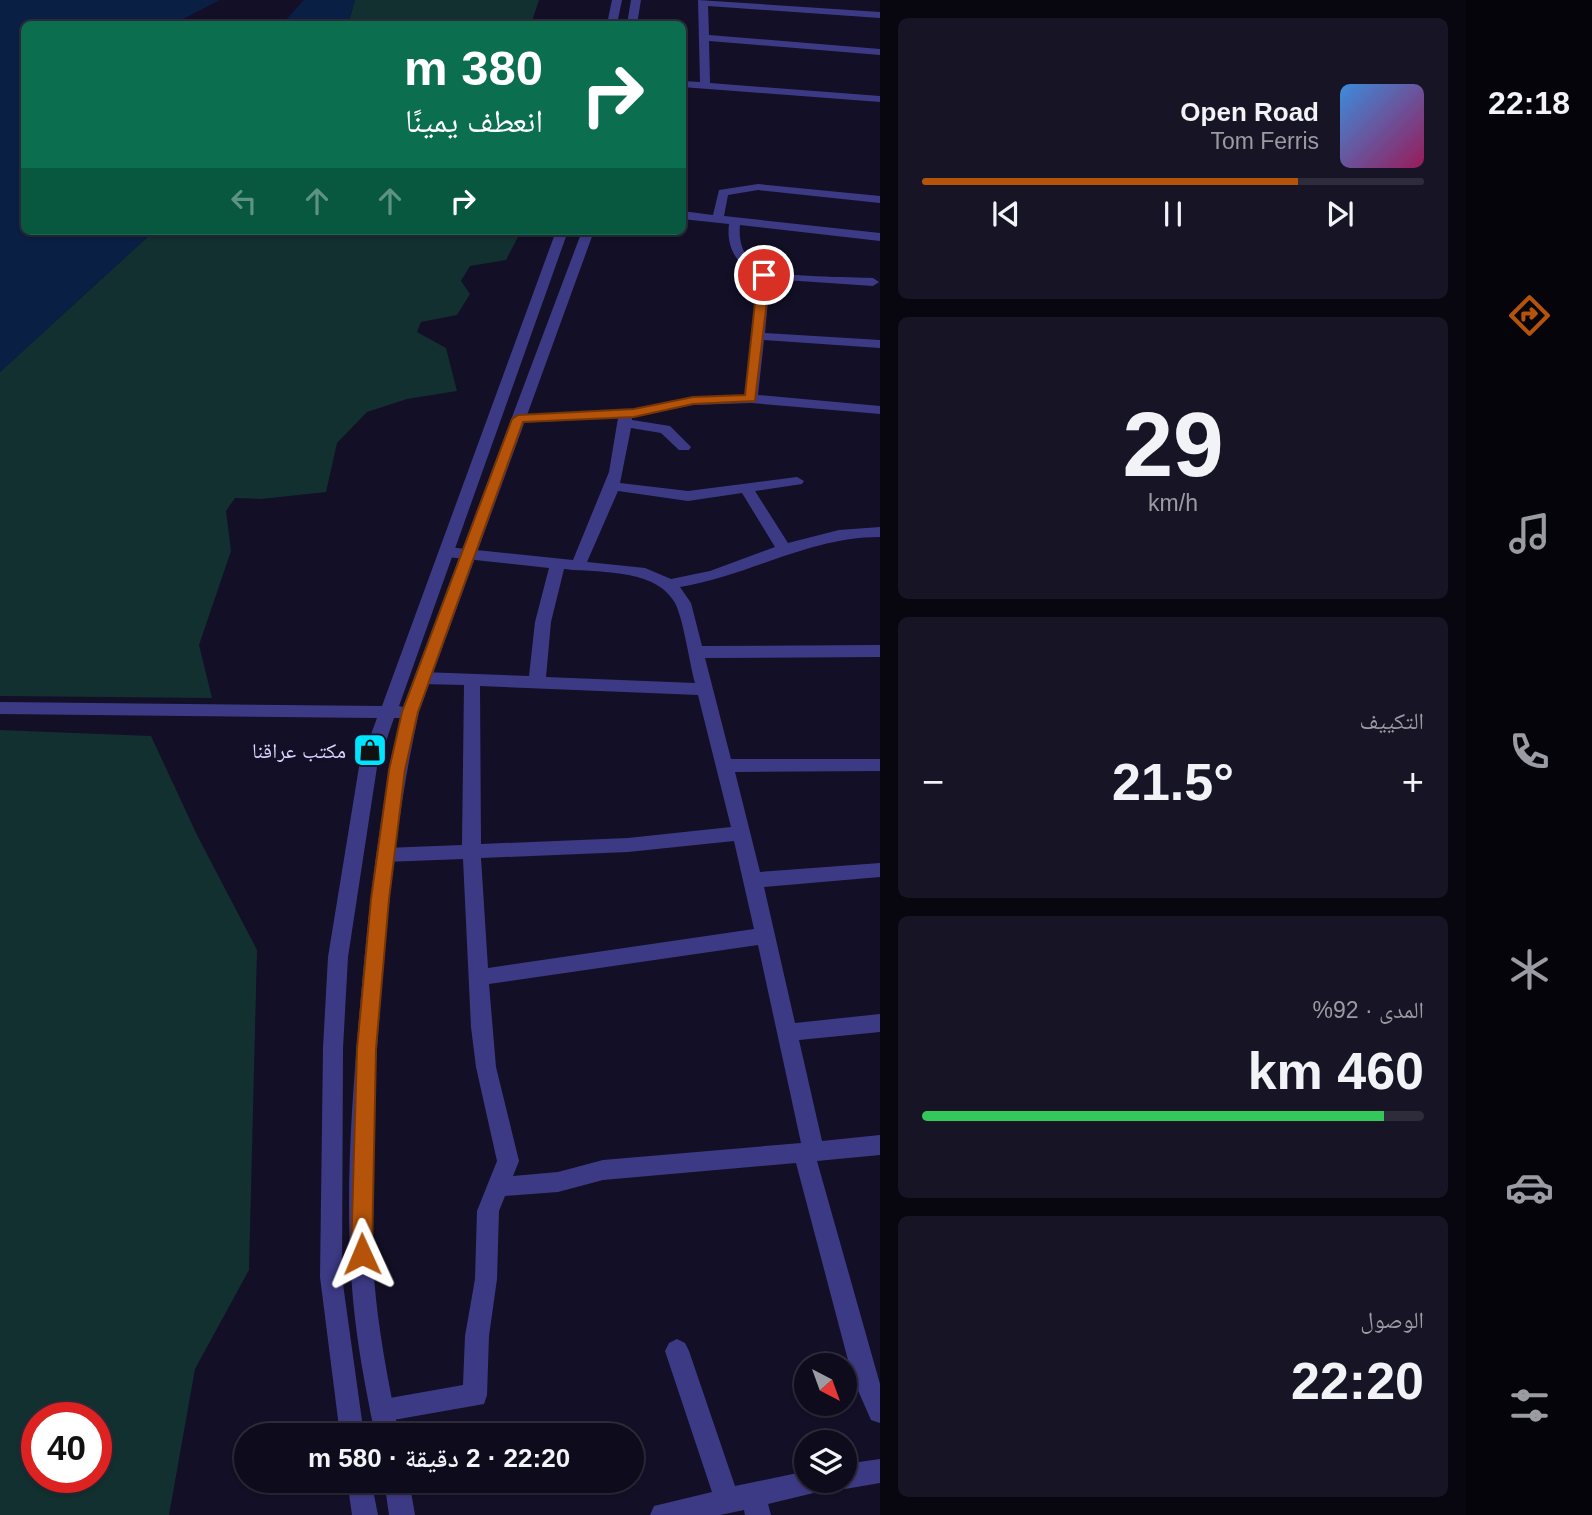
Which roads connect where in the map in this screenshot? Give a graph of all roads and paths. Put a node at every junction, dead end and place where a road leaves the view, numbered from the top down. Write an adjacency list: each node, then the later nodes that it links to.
1 (617, 0): 5 (street)
2 (636, 0): 6 (street)
3 (704, 1): 4 (street); 7 (street)
4 (880, 15)
5 (613, 21)
6 (632, 21)
7 (705, 38): 8 (street); 10 (street)
8 (880, 51)
9 (686, 84): 10 (street)
10 (705, 86): 11 (street)
11 (880, 99)
12 (880, 200): 14 (street)
13 (686, 215): 14 (street)
14 (718, 219): 15 (street)
15 (735, 221): 20 (street); 21 (street)
16 (163, 235): 19 (path)
17 (561, 235): 35 (street)
18 (587, 235): 28 (street)
19 (171, 236)
20 (880, 237)
21 (764, 275): 22 (street); 23 (street)
22 (873, 282)
23 (757, 336): 24 (street); 25 (street)
24 (880, 344)
25 (751, 399): 26 (street); 27 (street)
26 (880, 410)
27 (625, 418): 28 (street); 29 (street); 31 (street)
28 (518, 419): 36 (street)
29 (684, 447)
30 (797, 481): 32 (street)
31 (611, 486): 32 (street); 38 (street)
32 (746, 488): 34 (street)
33 (880, 532): 34 (street)
34 (784, 549): 39 (street)
35 (447, 552): 36 (street); 47 (street)
36 (469, 554): 37 (street); 42 (street)
37 (558, 563): 38 (street); 44 (street)
38 (578, 565): 39 (street)
39 (669, 584): 41 (street)
40 (880, 652): 41 (street)
41 (696, 653): 45 (street)
42 (422, 678): 43 (street); 48 (street)
43 (472, 680): 44 (street); 52 (street)
44 (537, 682): 45 (street)
45 (705, 689): 50 (street)
46 (0, 708): 47 (street)
47 (388, 712): 48 (street); 66 (street)
48 (410, 712): 53 (street)
49 (880, 765): 50 (street)
50 (724, 766): 51 (street)
51 (741, 833): 52 (street); 55 (street)
52 (472, 851): 53 (street); 57 (street)
53 (385, 855): 64 (street)
54 (880, 870): 55 (street)
55 (753, 880): 56 (street)
56 (765, 936): 57 (street); 59 (street)
57 (479, 977): 62 (street)
58 (880, 1023): 59 (street)
59 (787, 1033): 61 (street)
60 (880, 1145): 61 (street)
61 (809, 1153): 62 (street); 65 (street)
62 (497, 1187): 64 (street)
63 (677, 1351): 73 (street)
64 (382, 1410): 67 (street)
65 (880, 1410)
66 (350, 1423)
67 (385, 1423)
68 (880, 1471): 69 (street)
69 (857, 1474)
70 (794, 1490): 74 (street)
71 (362, 1493): 75 (street)
72 (398, 1493): 76 (street)
73 (727, 1500): 74 (street); 77 (street)
74 (756, 1505)
75 (365, 1515)
76 (402, 1515)
77 (663, 1515)

